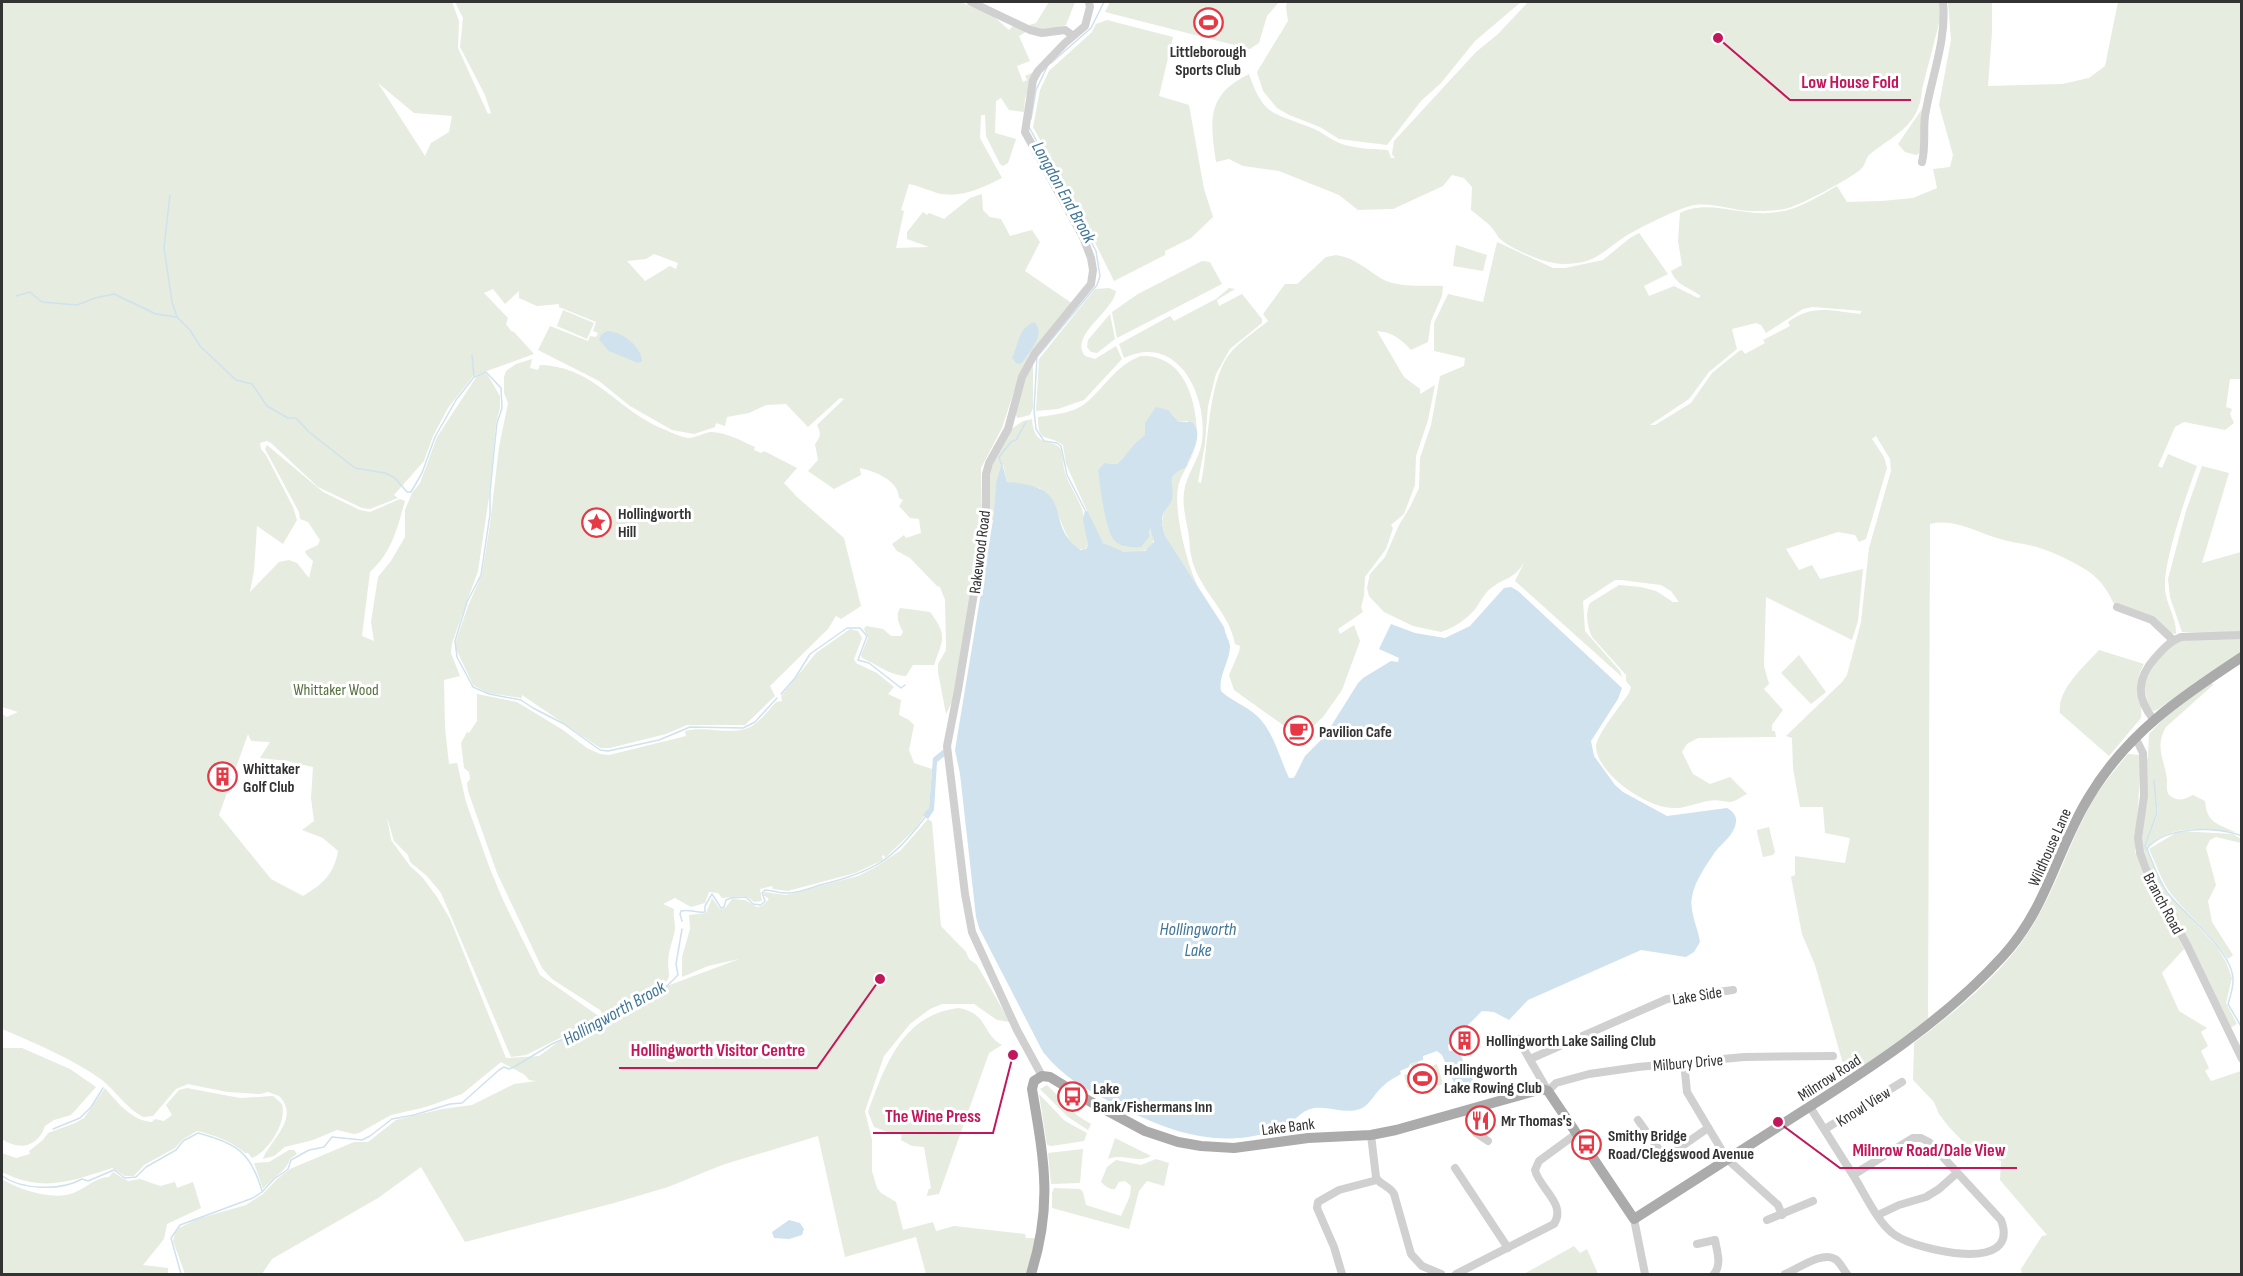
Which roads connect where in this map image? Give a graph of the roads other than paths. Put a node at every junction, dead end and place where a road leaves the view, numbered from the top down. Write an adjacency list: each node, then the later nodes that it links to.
1 (971, 2): 4 (street)
2 (1089, 2): 4 (street, Rakewood Road)
3 (1942, 2): 5 (street)
4 (1072, 35): 19 (street, Rakewood Road)
5 (1922, 162)
6 (2117, 607): 8 (street)
7 (2241, 635): 8 (street)
8 (2173, 640): 10 (street)
9 (2241, 657): 10 (main road, Wildhouse Lane)
10 (2153, 719): 11 (main road, Wildhouse Lane)
11 (2135, 737): 15 (main road, Wildhouse Lane); 17 (street, Branch Road)
12 (1733, 990): 16 (street, Lake Side)
13 (1518, 1039): 16 (street)
14 (1833, 1056): 18 (street, Milbury Drive)
15 (1889, 1056): 22 (main road, Milnrow Road)
16 (1530, 1059): 21 (street)
17 (2241, 1059)
18 (1684, 1062): 21 (street, Milbury Drive); 25 (street)
19 (1042, 1076): 28 (main road, Lake Bank); 42 (main road)
20 (1902, 1082): 26 (street, Knowl View)
21 (1548, 1091): 23 (main road, Lake Bank); 27 (main road)
22 (1810, 1107): 26 (street); 30 (main road, Milnrow Road)
23 (1468, 1110): 28 (main road, Lake Bank); 29 (street)
24 (1638, 1120): 25 (street)
25 (1708, 1128): 30 (street)
26 (1825, 1130): 33 (street)
27 (1576, 1134): 38 (main road); 41 (street)
28 (1371, 1135): 34 (street)
29 (1488, 1141)
30 (1728, 1159): 36 (street); 38 (main road, Milnrow Road)
31 (1455, 1168): 41 (street)
32 (1957, 1173): 33 (street); 37 (street); 37 (street)
33 (1853, 1175): 37 (street)
34 (1377, 1180): 43 (street); 44 (street)
35 (1813, 1202): 36 (street)
36 (1782, 1215): 39 (street)
37 (1878, 1215)
38 (1634, 1219): 46 (street)
39 (1767, 1220)
40 (1698, 1244): 47 (street)
41 (1509, 1248): 45 (street)
42 (1031, 1275)
43 (1341, 1275)
44 (1441, 1275)
45 (1456, 1275)
46 (1645, 1275)
47 (1714, 1275)
48 (1785, 1275): 49 (street)
49 (1847, 1275)

